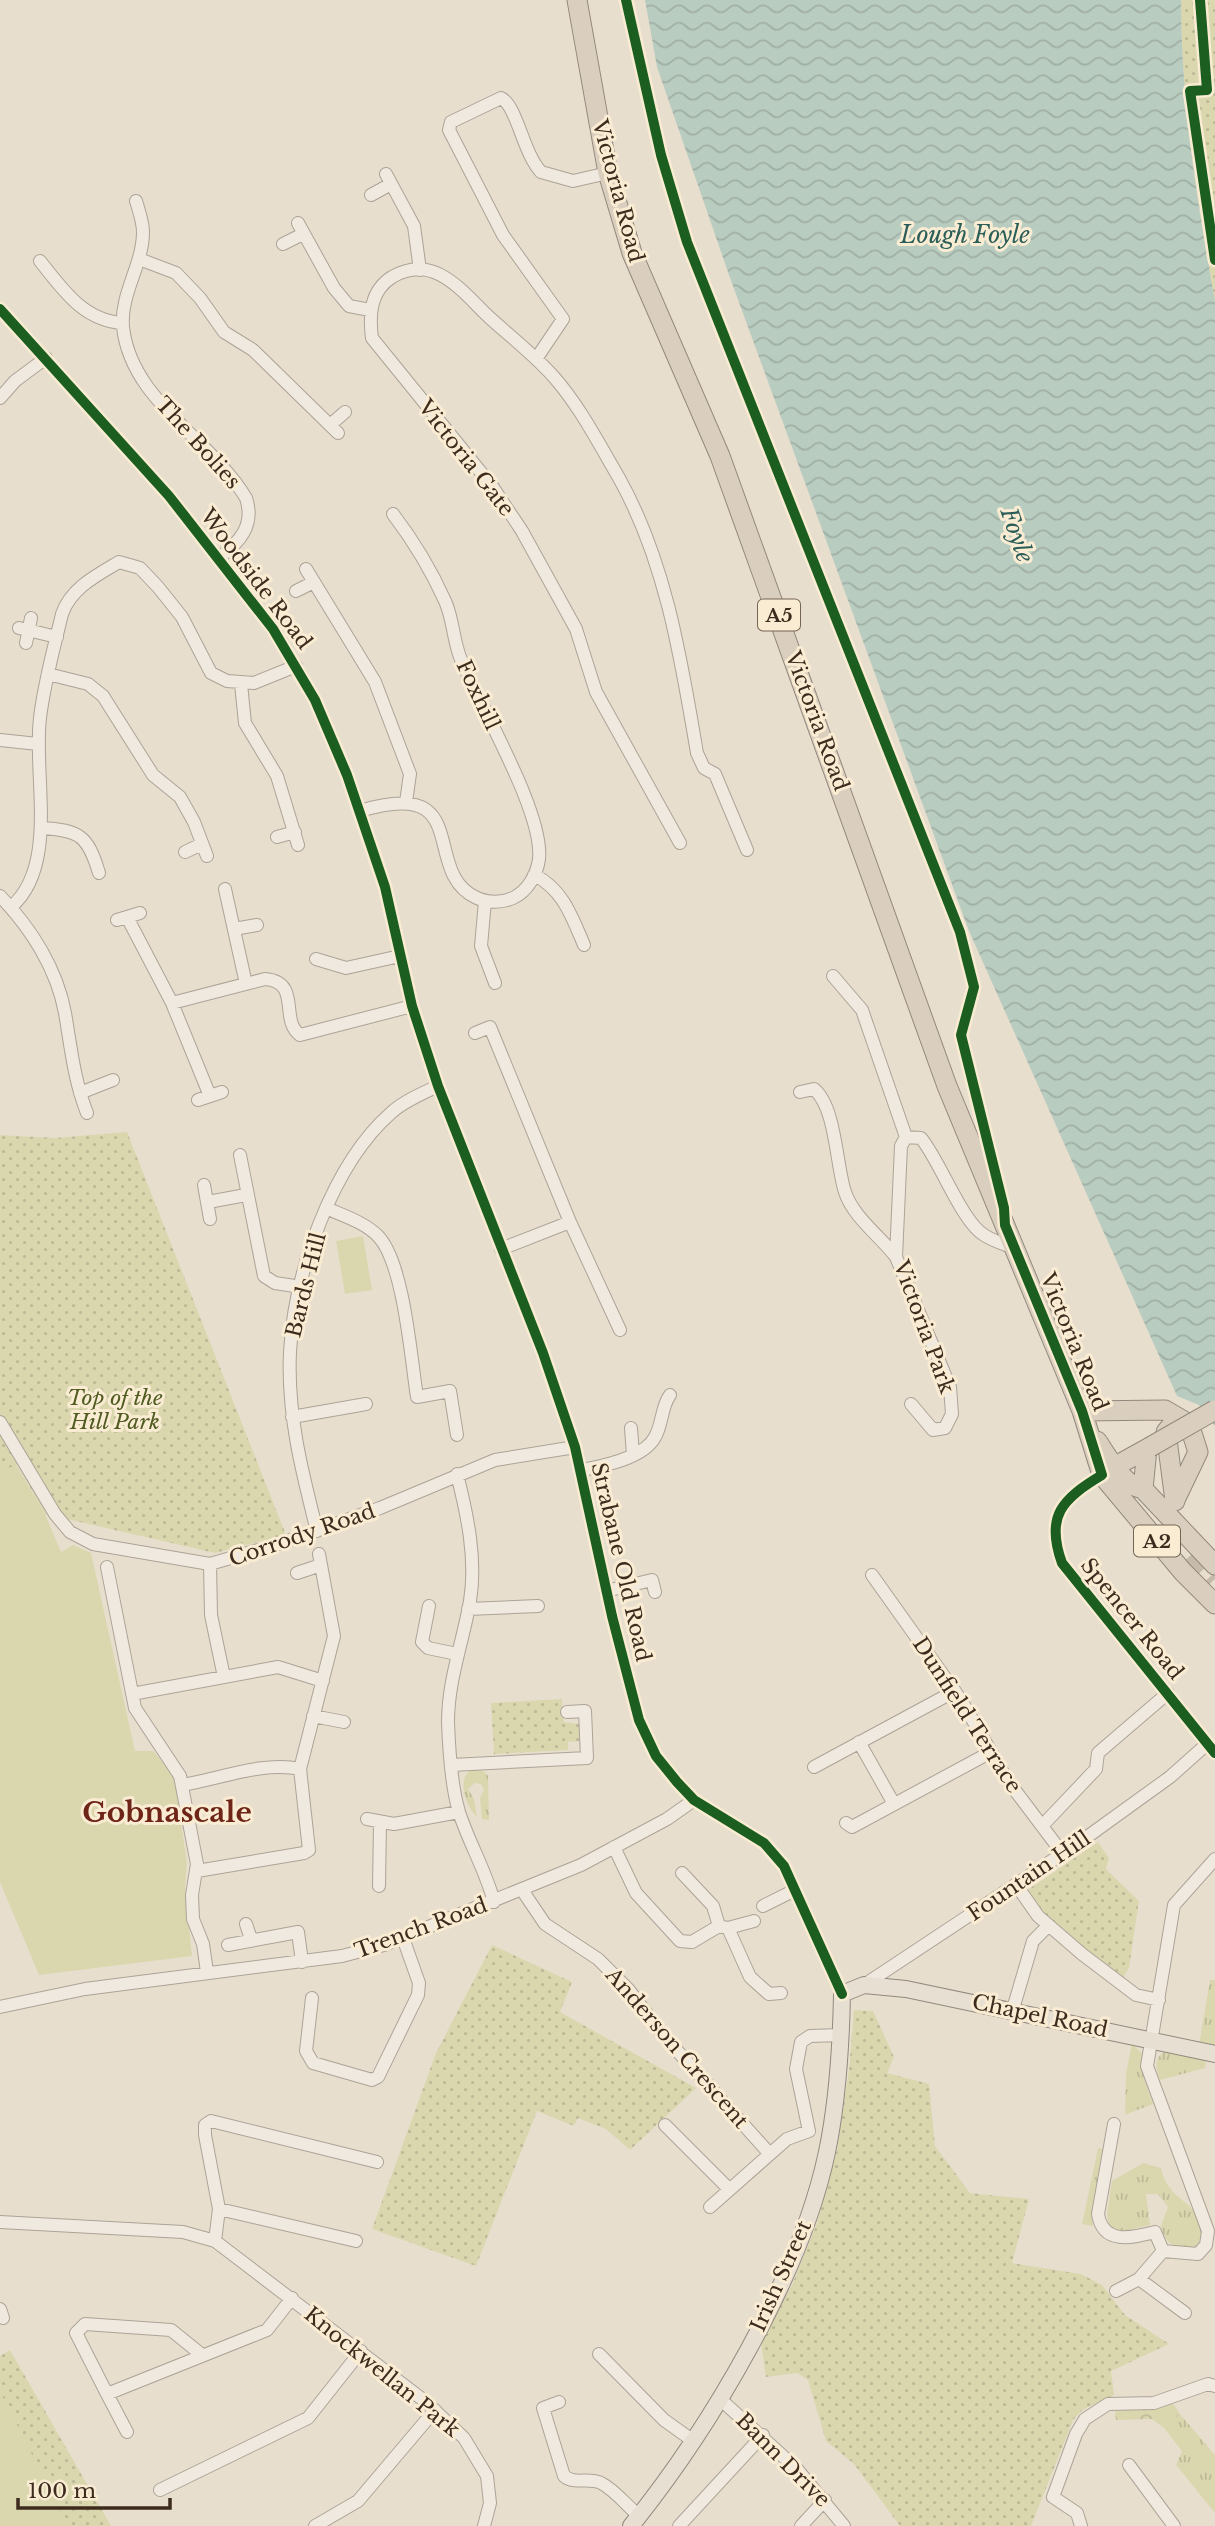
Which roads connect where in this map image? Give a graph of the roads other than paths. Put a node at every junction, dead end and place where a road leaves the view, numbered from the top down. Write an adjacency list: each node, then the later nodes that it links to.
1 (577, 0): 2 (highway, Victoria Road / A5)
2 (608, 173): 15 (street); 69 (highway, Victoria Road / A5)
3 (371, 195): 9 (street)
4 (136, 201): 5 (street, The Bolies)
5 (140, 215): 6 (street); 8 (street, The Bolies)
6 (126, 217)
7 (283, 244): 12 (street)
8 (139, 259): 13 (street, The Bolies); 17 (street)
9 (419, 270): 12 (street); 15 (street)
10 (36, 278): 13 (street)
11 (0, 309): 14 (street, Woodside Road)
12 (370, 310): 34 (street, Victoria Gate)
13 (123, 323): 19 (street, The Bolies)
14 (46, 358): 16 (street); 19 (street, Woodside Road)
15 (536, 359): 35 (street)
16 (0, 398)
17 (345, 412)
18 (401, 516): 38 (street, Foxhill)
19 (219, 558): 25 (street, Woodside Road)
20 (306, 569): 21 (street)
21 (314, 582): 22 (street); 30 (street)
22 (296, 591)
23 (26, 630): 24 (street)
24 (57, 636): 26 (street); 27 (street)
25 (296, 666): 27 (street); 31 (street, Woodside Road)
26 (48, 674): 29 (street); 36 (street)
27 (242, 684): 33 (street)
28 (0, 740): 29 (street)
29 (38, 744): 32 (street)
30 (406, 802): 31 (street); 41 (street)
31 (360, 811): 47 (street, Woodside Road)
32 (41, 828): 37 (street); 42 (street)
33 (277, 837)
34 (680, 843)
35 (747, 850)
36 (186, 852)
37 (101, 868)
38 (534, 875): 41 (street); 46 (street)
39 (225, 889): 45 (street)
40 (0, 896): 42 (street)
41 (485, 901): 50 (street)
42 (11, 907): 57 (street)
43 (141, 913): 52 (street)
44 (257, 925): 45 (street)
45 (234, 929): 51 (street)
46 (583, 945)
47 (400, 956): 48 (street); 53 (street, Woodside Road)
48 (316, 959)
49 (833, 976): 61 (street, Victoria Park)
50 (495, 982)
51 (246, 984): 52 (street); 53 (street)
52 (172, 1003): 59 (street)
53 (412, 1006): 56 (street, Woodside Road)
54 (475, 1033): 68 (street)
55 (113, 1080): 57 (street)
56 (438, 1086): 66 (street, Bards Hill); 70 (street, Strabane Old Road)
57 (79, 1093): 60 (street)
58 (800, 1093): 71 (street)
59 (210, 1096)
60 (87, 1113)
61 (906, 1137): 69 (street); 71 (street, Victoria Park)
62 (240, 1155): 64 (street)
63 (204, 1185): 65 (street)
64 (246, 1195): 65 (street); 72 (street)
65 (208, 1202): 67 (street)
66 (326, 1208): 72 (street, Bards Hill); 84 (street)
67 (211, 1219)
68 (570, 1222): 70 (street); 73 (street)
69 (1014, 1248): 78 (highway, Victoria Road / A5)
70 (501, 1249): 87 (street, Strabane Old Road)
71 (896, 1257): 76 (street, Victoria Park)
72 (300, 1287): 80 (street, Bards Hill)
73 (620, 1330)
74 (670, 1395): 88 (street)
75 (366, 1404): 80 (street)
76 (911, 1404)
77 (1215, 1410): 86 (highway, bridge)
78 (1082, 1411): 79 (highway); 90 (highway, Victoria Road / A5)
79 (1126, 1411): 81 (highway); 86 (highway)
80 (292, 1418): 93 (street, Bards Hill)
81 (1184, 1419): 85 (highway, A2); 86 (highway)
82 (0, 1422): 94 (street, Corrody Road)
83 (631, 1428): 88 (street)
84 (457, 1434)
85 (1191, 1438): 86 (highway); 86 (highway, A2)
86 (1154, 1446): 90 (highway); 92 (highway)
87 (575, 1447): 89 (street, Strabane Old Road); 91 (street, Corrody Road)
88 (633, 1455): 89 (street)
89 (582, 1471): 101 (street, Strabane Old Road)
90 (1108, 1471): 92 (highway, A2); 103 (highway, A2); 111 (street, Spencer Road)
91 (457, 1474): 93 (street, Corrody Road); 106 (street)
92 (1143, 1489): 95 (highway, A2)
93 (317, 1531): 94 (street, Corrody Road)
94 (210, 1564): 108 (street)
95 (1215, 1564)
96 (107, 1567): 100 (street)
97 (297, 1573): 109 (street)
98 (872, 1575): 110 (street, Dunfield Terrace)
99 (124, 1581): 100 (street)
100 (110, 1583): 112 (street)
101 (606, 1591): 102 (street); 123 (street, Strabane Old Road)
102 (655, 1592)
103 (1215, 1604)
104 (538, 1605): 106 (street)
105 (429, 1606): 107 (street)
106 (468, 1609): 107 (street)
107 (457, 1654): 119 (street)
108 (224, 1677): 109 (street); 112 (street)
109 (323, 1681): 114 (street)
110 (955, 1691): 116 (street); 118 (street, Dunfield Terrace)
111 (1168, 1692): 117 (street, Spencer Road); 127 (street)
112 (132, 1694): 122 (street)
113 (567, 1712): 119 (street)
114 (313, 1717): 115 (street); 121 (street)
115 (344, 1722)
116 (859, 1742): 120 (street); 124 (street)
117 (1211, 1748): 129 (street, Fountain Hill)
118 (991, 1752): 124 (street); 127 (street, Dunfield Terrace)
119 (452, 1765): 125 (street)
120 (814, 1767)
121 (300, 1769): 122 (street); 131 (street)
122 (182, 1785): 131 (street)
123 (694, 1800): 128 (street, Trench Road); 136 (street, Strabane Old Road)
124 (894, 1804): 126 (street)
125 (459, 1812): 133 (street); 137 (street)
126 (846, 1823)
127 (1042, 1826): 129 (street, Dunfield Terrace)
128 (614, 1847): 135 (street, Trench Road); 142 (street)
129 (1063, 1854): 134 (street, Fountain Hill)
130 (1215, 1859): 154 (street)
131 (197, 1871): 148 (street)
132 (682, 1873): 142 (street)
133 (379, 1886)
134 (1017, 1886): 141 (street); 147 (street, Fountain Hill)
135 (522, 1890): 137 (street, Trench Road); 162 (street, Anderson Crescent)
136 (795, 1891): 138 (street); 152 (street, Strabane Old Road)
137 (494, 1902): 143 (street, Trench Road)
138 (763, 1906)
139 (754, 1922): 142 (street)
140 (246, 1924): 144 (street)
141 (1048, 1926): 154 (street); 156 (street)
142 (724, 1927): 151 (street)
143 (403, 1938): 146 (street, Trench Road); 153 (street)
144 (251, 1939): 145 (street); 146 (street)
145 (228, 1945)
146 (302, 1962): 148 (street, Trench Road)
147 (896, 1962): 149 (street, Fountain Hill); 150 (street)
148 (208, 1972): 155 (street, Trench Road)
149 (864, 1985): 150 (main road, Chapel Road); 152 (main road, Fountain Hill)
150 (899, 1988): 156 (main road, Chapel Road)
151 (781, 1993)
152 (842, 1994): 157 (main road, Irish Street)
153 (312, 1998)
154 (1159, 2000): 158 (street)
155 (0, 2007)
156 (1013, 2009): 158 (main road, Chapel Road)
157 (842, 2035): 162 (street); 180 (main road, Irish Street)
158 (1152, 2040): 159 (main road, Chapel Road); 170 (street)
159 (1215, 2054)
160 (1114, 2124): 170 (street)
161 (665, 2125): 164 (street)
162 (769, 2153): 164 (street)
163 (377, 2162): 166 (street)
164 (728, 2188): 165 (street)
165 (710, 2207)
166 (219, 2209): 168 (street); 169 (street)
167 (0, 2222): 168 (street, Knockwellan Park)
168 (215, 2241): 173 (street, Knockwellan Park)
169 (356, 2241)
170 (1164, 2251): 171 (street)
171 (1139, 2279): 172 (street); 174 (street)
172 (1116, 2291)
173 (292, 2298): 175 (street, Knockwellan Park); 177 (street, Knockwellan Park)
174 (1185, 2313)
175 (361, 2351): 182 (street, Knockwellan Park); 187 (street)
176 (599, 2354): 185 (street)
177 (202, 2355): 179 (street, Knockwellan Park); 179 (street)
178 (1215, 2386): 195 (street)
179 (107, 2394): 183 (street)
180 (719, 2398): 184 (street, Bann Drive); 185 (main road, Irish Street)
181 (559, 2402): 189 (street)
182 (435, 2410): 190 (street); 191 (street, Knockwellan Park)
183 (127, 2432)
184 (763, 2435): 188 (street, Bann Drive); 192 (street)
185 (692, 2440): 189 (main road, Irish Street)
186 (1129, 2465): 196 (street)
187 (160, 2490)
188 (825, 2500): 193 (street); 194 (street, Bann Drive)
189 (635, 2521)
190 (315, 2526)
191 (484, 2526)
192 (679, 2526)
193 (801, 2526)
194 (845, 2526)
195 (1081, 2526)
196 (1174, 2526)

